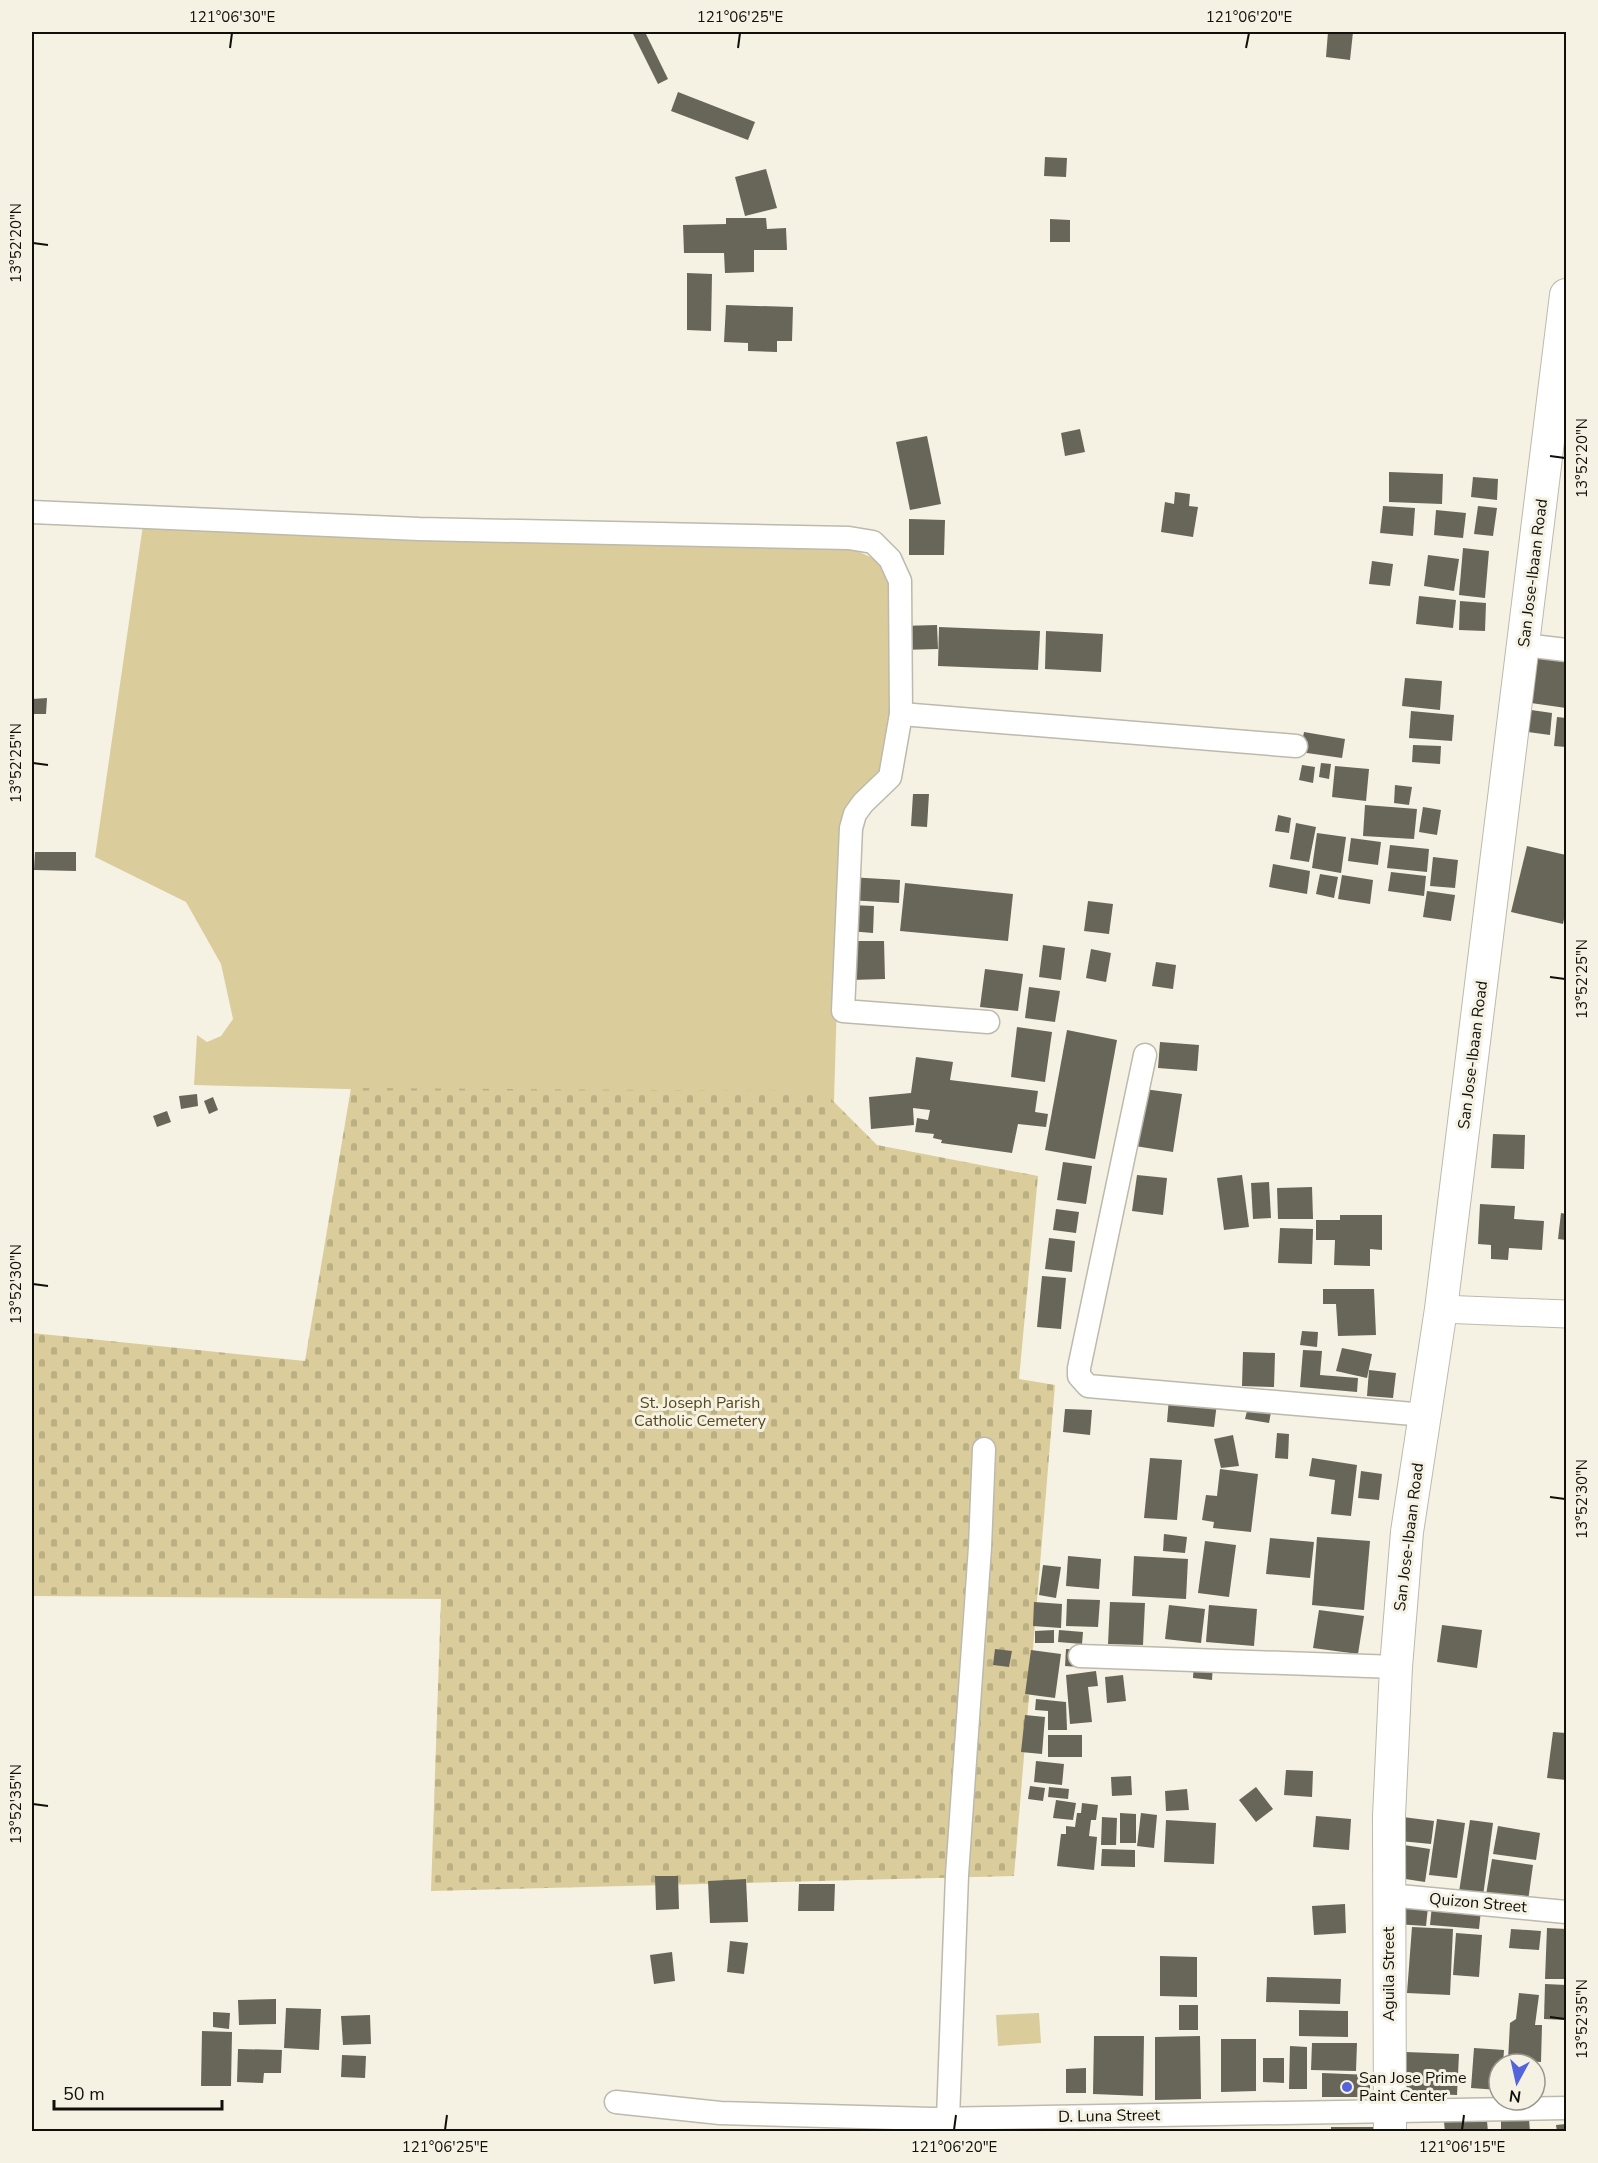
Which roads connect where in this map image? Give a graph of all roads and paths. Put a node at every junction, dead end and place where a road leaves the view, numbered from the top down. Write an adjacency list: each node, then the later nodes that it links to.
1 (1566, 295): 3 (main road, San Jose-Ibaan Road)
2 (32, 512): 5 (street)
3 (1524, 645): 4 (street); 9 (main road, San Jose-Ibaan Road)
4 (1566, 650)
5 (901, 714): 6 (street); 7 (street)
6 (1296, 746)
7 (988, 1022)
8 (1145, 1055): 11 (street)
9 (1441, 1309): 10 (street); 11 (main road, San Jose-Ibaan Road)
10 (1566, 1314)
11 (1425, 1415): 14 (main road, San Jose-Ibaan Road)
12 (984, 1449): 22 (street)
13 (1080, 1656): 14 (street)
14 (1396, 1668): 15 (main road, San Jose-Ibaan Road)
15 (1389, 1816): 16 (main road, Aguila Street)
16 (1389, 1895): 17 (street, Quizon Street); 20 (main road, Aguila Street)
17 (1566, 1912)
18 (616, 2102): 21 (street, D. Luna Street)
19 (1566, 2108): 20 (street, D. Luna Street)
20 (1390, 2121): 23 (street, D. Luna Street)
21 (721, 2122): 22 (street, D. Luna Street)
22 (937, 2123): 23 (street, D. Luna Street)
23 (1167, 2123)

